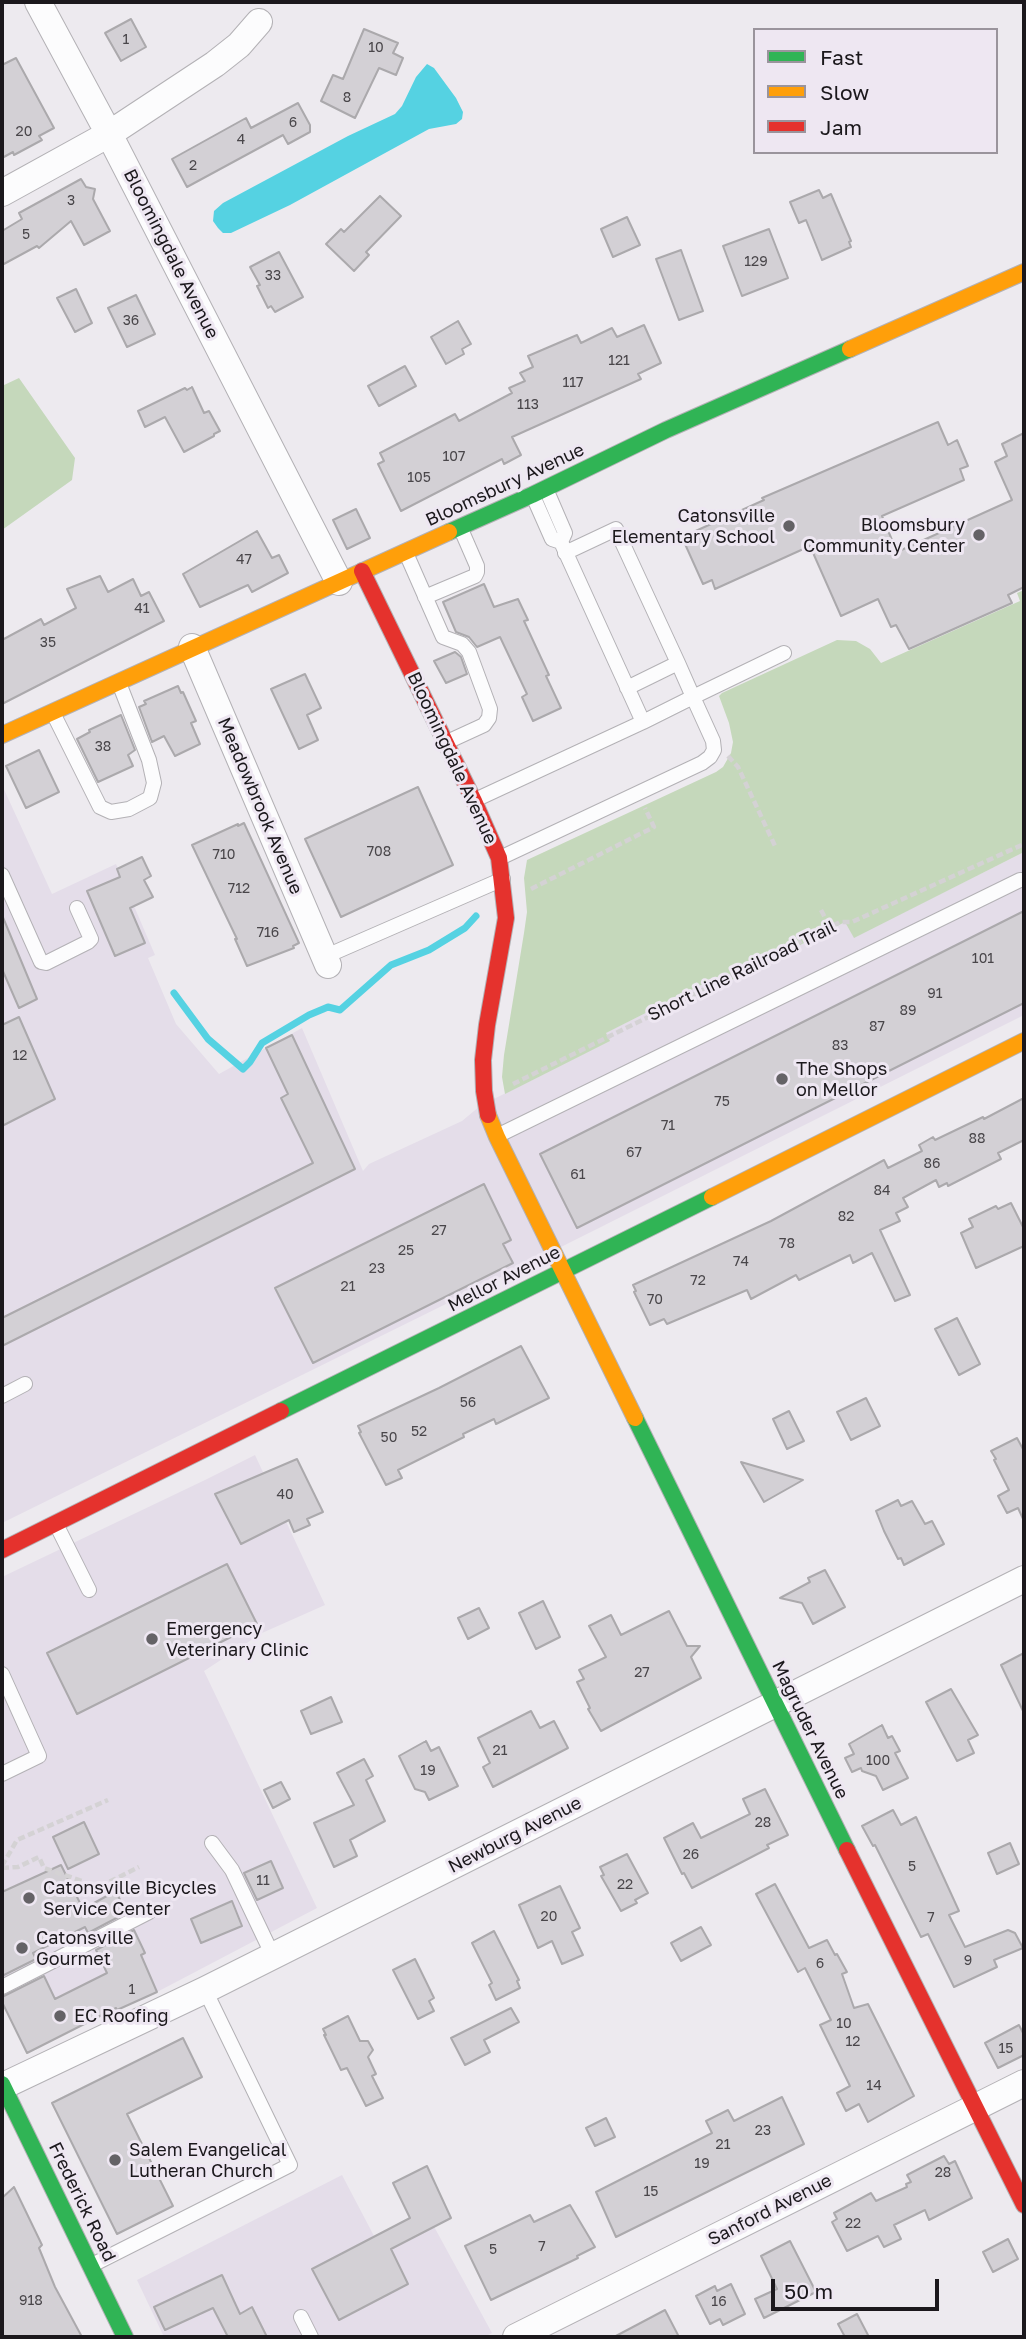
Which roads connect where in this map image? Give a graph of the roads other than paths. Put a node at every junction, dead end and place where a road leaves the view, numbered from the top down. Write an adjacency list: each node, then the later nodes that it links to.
1 (38, 2): 3 (street, Bloomingdale Avenue)
2 (259, 22): 3 (street)
3 (109, 134): 4 (street); 10 (street, Bloomingdale Avenue)
4 (2, 193)
5 (1024, 272): 6 (street, Bloomsbury Avenue)
6 (539, 492): 7 (street, Bloomsbury Avenue); 8 (lane)
7 (460, 527): 9 (street, Bloomsbury Avenue); 11 (lane)
8 (563, 548): 14 (lane); 16 (lane)
9 (406, 552): 10 (street, Bloomsbury Avenue); 11 (lane)
10 (351, 577): 12 (street, Bloomsbury Avenue); 21 (street, Bloomingdale Avenue)
11 (425, 597): 21 (lane)
12 (192, 647): 15 (street, Bloomsbury Avenue); 28 (street, Meadowbrook Avenue)
13 (784, 653): 17 (lane)
14 (678, 663): 16 (lane); 17 (lane)
15 (118, 681): 18 (street, Bloomsbury Avenue); 18 (lane)
16 (627, 688): 19 (lane)
17 (693, 697): 19 (lane); 23 (lane)
18 (52, 712): 20 (street, Bloomsbury Avenue)
19 (643, 722): 22 (lane)
20 (2, 735)
21 (446, 743): 22 (street, Bloomingdale Avenue)
22 (474, 801): 23 (street, Bloomingdale Avenue)
23 (499, 859): 25 (street, Bloomingdale Avenue)
24 (2, 875): 27 (lane)
25 (503, 879): 28 (lane); 30 (street, Bloomingdale Avenue)
26 (1024, 880): 30 (lane)
27 (77, 908)
28 (326, 961)
29 (1024, 1041): 31 (street, Mellor Avenue)
30 (497, 1137): 31 (street, Bloomingdale Avenue)
31 (564, 1270): 34 (street, Mellor Avenue); 39 (street, Magruder Avenue)
32 (25, 1384): 33 (lane)
33 (2, 1396)
34 (56, 1524): 35 (street, Mellor Avenue); 37 (lane)
35 (2, 1550)
36 (1024, 1579): 39 (street, Newburg Avenue)
37 (89, 1590)
38 (2, 1674): 40 (lane)
39 (776, 1705): 43 (street, Newburg Avenue); 48 (street, Magruder Avenue)
40 (2, 1774)
41 (212, 1843): 43 (lane)
42 (149, 1912): 44 (lane)
43 (273, 1956): 45 (street, Newburg Avenue)
44 (2, 1987)
45 (205, 1990): 47 (street, Newburg Avenue); 50 (lane)
46 (1024, 2083): 48 (street, Sanford Avenue)
47 (2, 2085): 50 (street, Frederick Road)
48 (974, 2108): 49 (street, Magruder Avenue); 54 (street, Sanford Avenue)
49 (1024, 2205)
50 (91, 2266): 52 (street, Frederick Road)
51 (301, 2317): 53 (lane)
52 (125, 2337)
53 (311, 2337)
54 (516, 2337)

